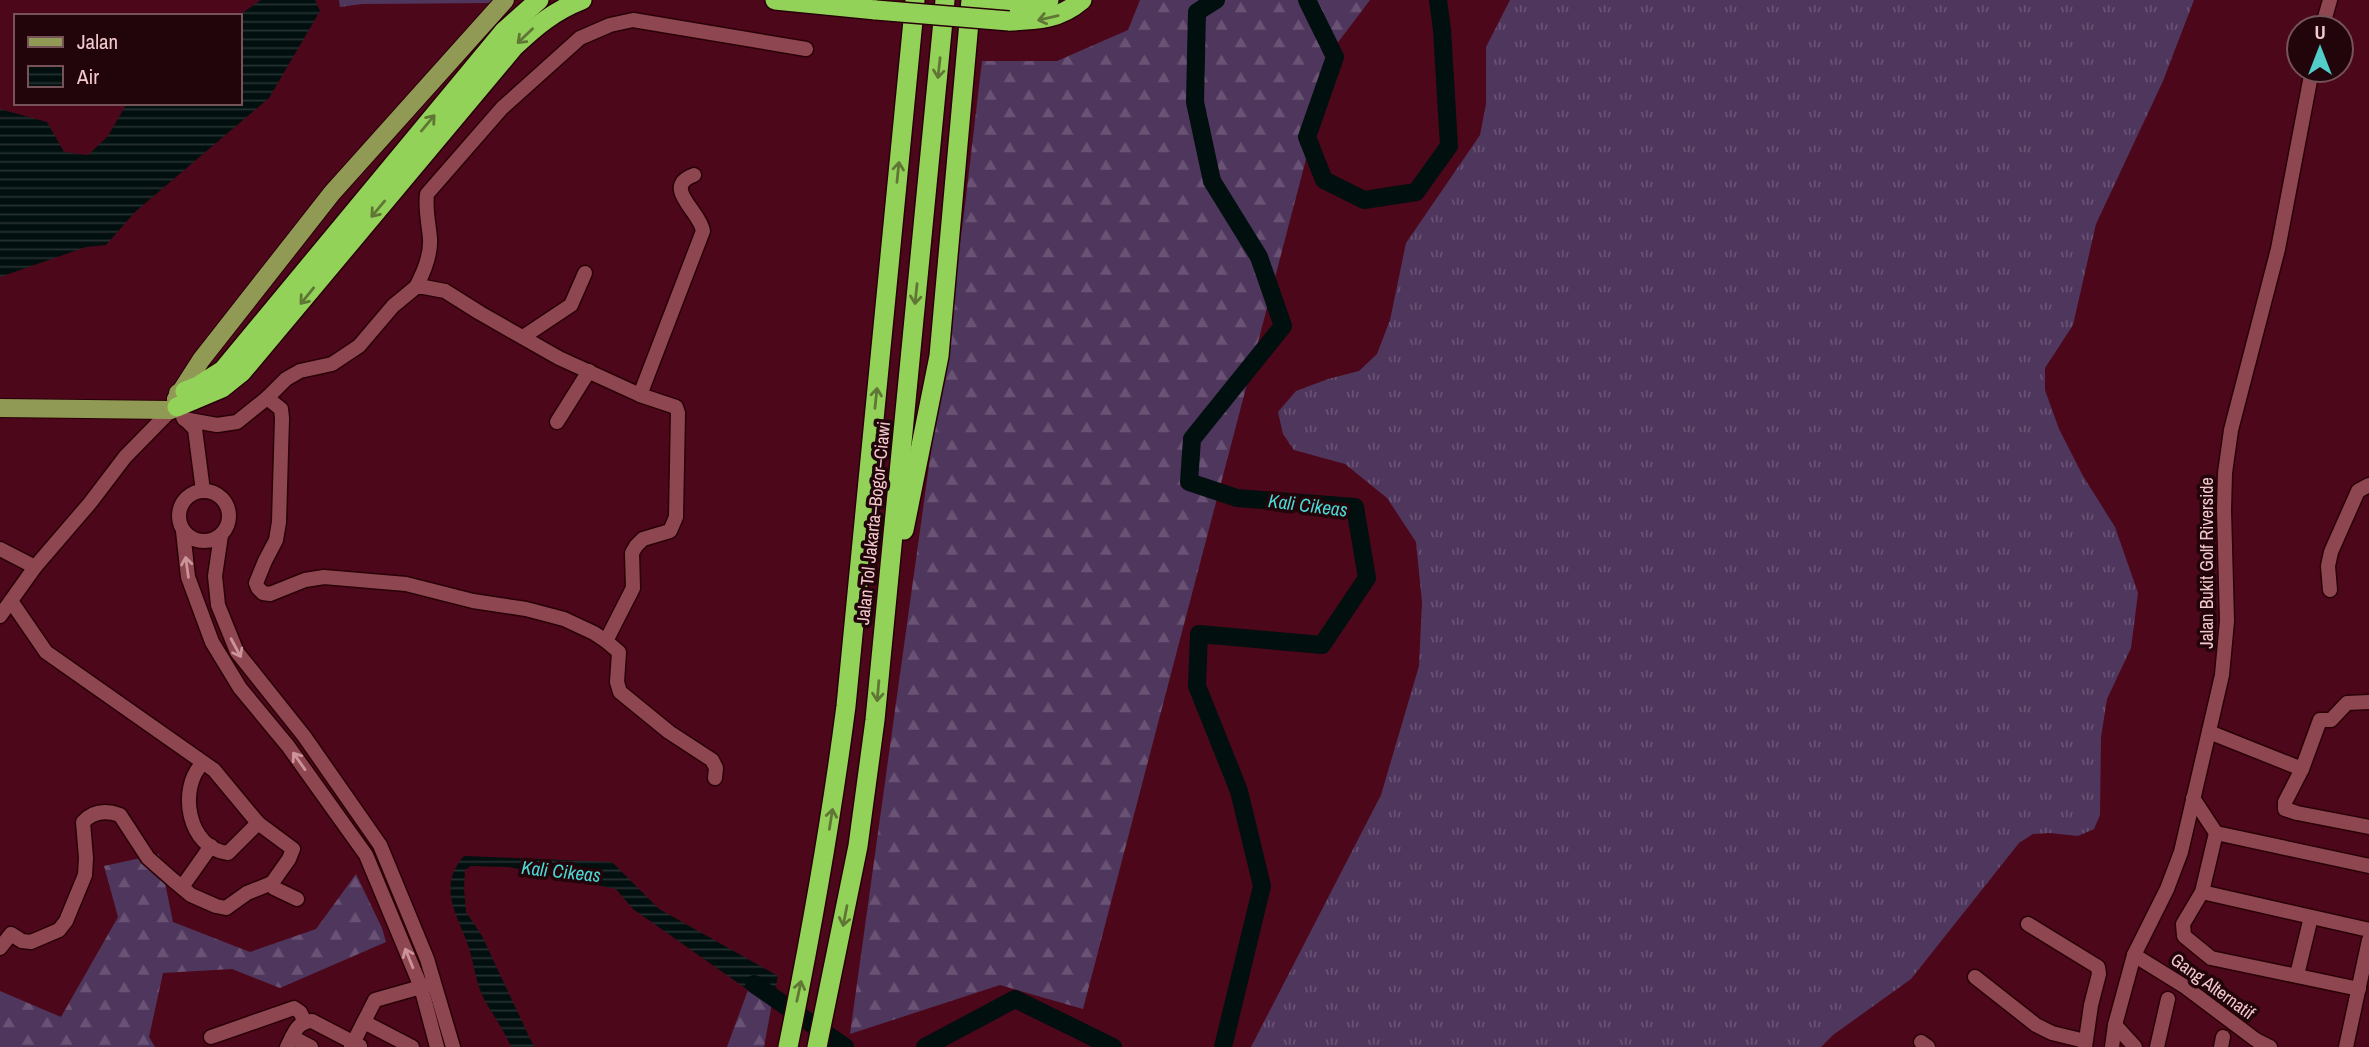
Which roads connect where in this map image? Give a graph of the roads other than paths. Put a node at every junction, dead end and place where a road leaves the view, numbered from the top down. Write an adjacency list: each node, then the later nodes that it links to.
1 (505, 0): 21 (main road)
2 (538, 0): 21 (highway, one-way to 2)
3 (582, 0): 21 (highway, one-way to 21)
4 (775, 0): 10 (highway, bridge)
5 (915, 0): 76 (highway, Jalan Tol Jakarta–Bogor–Ciawi, one-way to 5)
6 (945, 0): 34 (highway, Jalan Tol Jakarta–Bogor–Ciawi, one-way to 34)
7 (972, 0): 10 (highway); 34 (highway)
8 (1049, 0): 10 (highway)
9 (1083, 0): 10 (highway, one-way to 10)
10 (1010, 13)
11 (806, 49): 15 (street)
12 (2309, 84): 36 (street, Jalan Bukit Golf Riverside)
13 (694, 175): 18 (street)
14 (585, 273): 16 (street)
15 (416, 287): 16 (street); 20 (street)
16 (523, 337): 17 (street)
17 (589, 371): 18 (street); 23 (street)
18 (640, 395): 33 (street)
19 (0, 398): 21 (main road)
20 (267, 398): 21 (street); 33 (street)
21 (178, 407): 22 (main road); 25 (street); 29 (street)
22 (0, 408)
23 (557, 422)
24 (2369, 485): 30 (street)
25 (203, 491): 26 (street); 27 (street)
26 (183, 531): 27 (street); 46 (street, one-way to 26)
27 (220, 535): 44 (street, one-way to 44)
28 (0, 550): 29 (street)
29 (35, 567): 31 (street)
30 (2330, 590)
31 (11, 601): 32 (street); 37 (street)
32 (0, 616)
33 (606, 641): 39 (street)
34 (882, 641): 77 (highway, Jalan Tol Jakarta–Bogor–Ciawi, one-way to 77)
35 (2369, 702): 38 (street)
36 (2209, 732): 38 (street); 40 (street, Jalan Bukit Golf Riverside)
37 (203, 763): 41 (street); 45 (street)
38 (2302, 769): 42 (street)
39 (715, 778)
40 (2193, 798): 43 (street); 58 (street, Jalan Bukit Golf Riverside)
41 (258, 823): 45 (street); 48 (street)
42 (2369, 827)
43 (2216, 833): 47 (street); 50 (street)
44 (380, 845): 46 (street); 61 (street)
45 (211, 846): 49 (street)
46 (366, 855): 62 (street, one-way to 46)
47 (2369, 866)
48 (272, 883): 49 (street); 51 (street)
49 (182, 887): 54 (street)
50 (2202, 892): 52 (street); 59 (street)
51 (297, 900)
52 (2311, 917): 55 (street); 59 (street)
53 (2028, 924): 70 (street)
54 (6, 930): 57 (street)
55 (2369, 930)
56 (2369, 940): 63 (street)
57 (0, 948)
58 (2134, 955): 67 (street, Jalan Bukit Golf Riverside); 81 (street, Gang Alternatif)
59 (2297, 975): 63 (street)
60 (1975, 977): 70 (street)
61 (436, 984): 62 (street); 72 (street)
62 (421, 987): 66 (street); 75 (street)
63 (2359, 989): 82 (street)
64 (2168, 999): 80 (street)
65 (304, 1022): 68 (street); 69 (street); 71 (street)
66 (364, 1022): 71 (street); 74 (street)
67 (2115, 1025): 78 (street, Jalan Bukit Golf Riverside); 79 (street)
68 (211, 1037)
69 (290, 1042): 73 (street)
70 (2085, 1044)
71 (355, 1046)
72 (450, 1046)
73 (311, 1047)
74 (412, 1047)
75 (437, 1047)
76 (788, 1047)
77 (817, 1047)
78 (2112, 1047)
79 (2135, 1047)
80 (2157, 1047)
81 (2270, 1047)
82 (2346, 1047)

